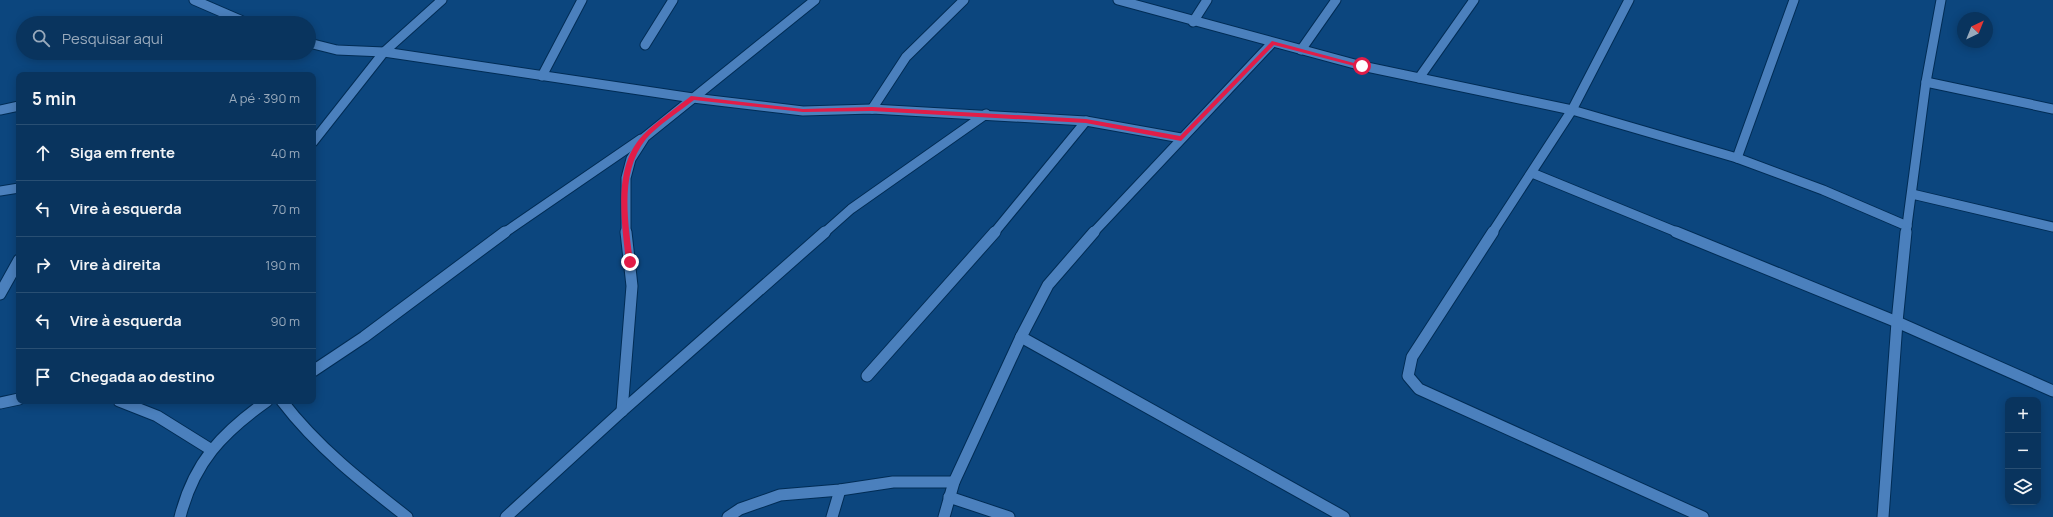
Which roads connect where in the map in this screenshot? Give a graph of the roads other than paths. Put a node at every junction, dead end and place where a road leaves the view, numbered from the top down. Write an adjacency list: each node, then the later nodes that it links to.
1 (194, 0): 14 (street)
2 (442, 0): 20 (street)
3 (582, 0): 21 (street)
4 (673, 0): 18 (street)
5 (815, 0): 24 (street)
6 (964, 0): 26 (street)
7 (1118, 0): 15 (street)
8 (1207, 0): 15 (street)
9 (1336, 0): 19 (street)
10 (1474, 0): 22 (street)
11 (1629, 0): 29 (street)
12 (1794, 0): 35 (street)
13 (1941, 0): 23 (street)
14 (232, 16)
15 (1192, 22): 16 (street)
16 (1272, 43): 19 (street); 34 (street)
17 (316, 45): 20 (street)
18 (645, 45)
19 (1301, 50): 22 (street)
20 (384, 52): 21 (street); 33 (street)
21 (542, 76): 24 (street)
22 (1419, 78): 29 (street)
23 (1926, 82): 27 (street); 39 (street)
24 (693, 98): 26 (street); 32 (street)
25 (16, 107): 28 (street)
26 (872, 109): 30 (street)
27 (2053, 109)
28 (0, 110)
29 (1572, 110): 35 (street); 36 (street)
30 (986, 114): 31 (street); 54 (street)
31 (1086, 121): 34 (street); 47 (street)
32 (645, 137): 46 (street); 54 (street)
33 (316, 138)
34 (1181, 138): 45 (street)
35 (1737, 158): 40 (street)
36 (1532, 173): 44 (street); 67 (street)
37 (16, 188): 38 (street)
38 (0, 191)
39 (1912, 194): 40 (street); 41 (street)
40 (1907, 226): 44 (street)
41 (2053, 227)
42 (16, 265): 43 (street)
43 (0, 294)
44 (1897, 322): 48 (street); 68 (street)
45 (1021, 337): 56 (street); 66 (street)
46 (316, 368)
47 (867, 376)
48 (2053, 391)
49 (16, 400): 50 (street)
50 (0, 403)
51 (263, 404): 55 (street)
52 (284, 404): 60 (street)
53 (143, 405): 55 (street)
54 (622, 410): 61 (street)
55 (210, 449): 59 (street)
56 (954, 482): 57 (street); 58 (street)
57 (840, 490): 62 (street); 63 (street)
58 (949, 497): 64 (street); 65 (street)
59 (180, 517)
60 (407, 517)
61 (506, 517)
62 (728, 517)
63 (832, 517)
64 (944, 517)
65 (1009, 517)
66 (1344, 517)
67 (1703, 517)
68 (1883, 517)

